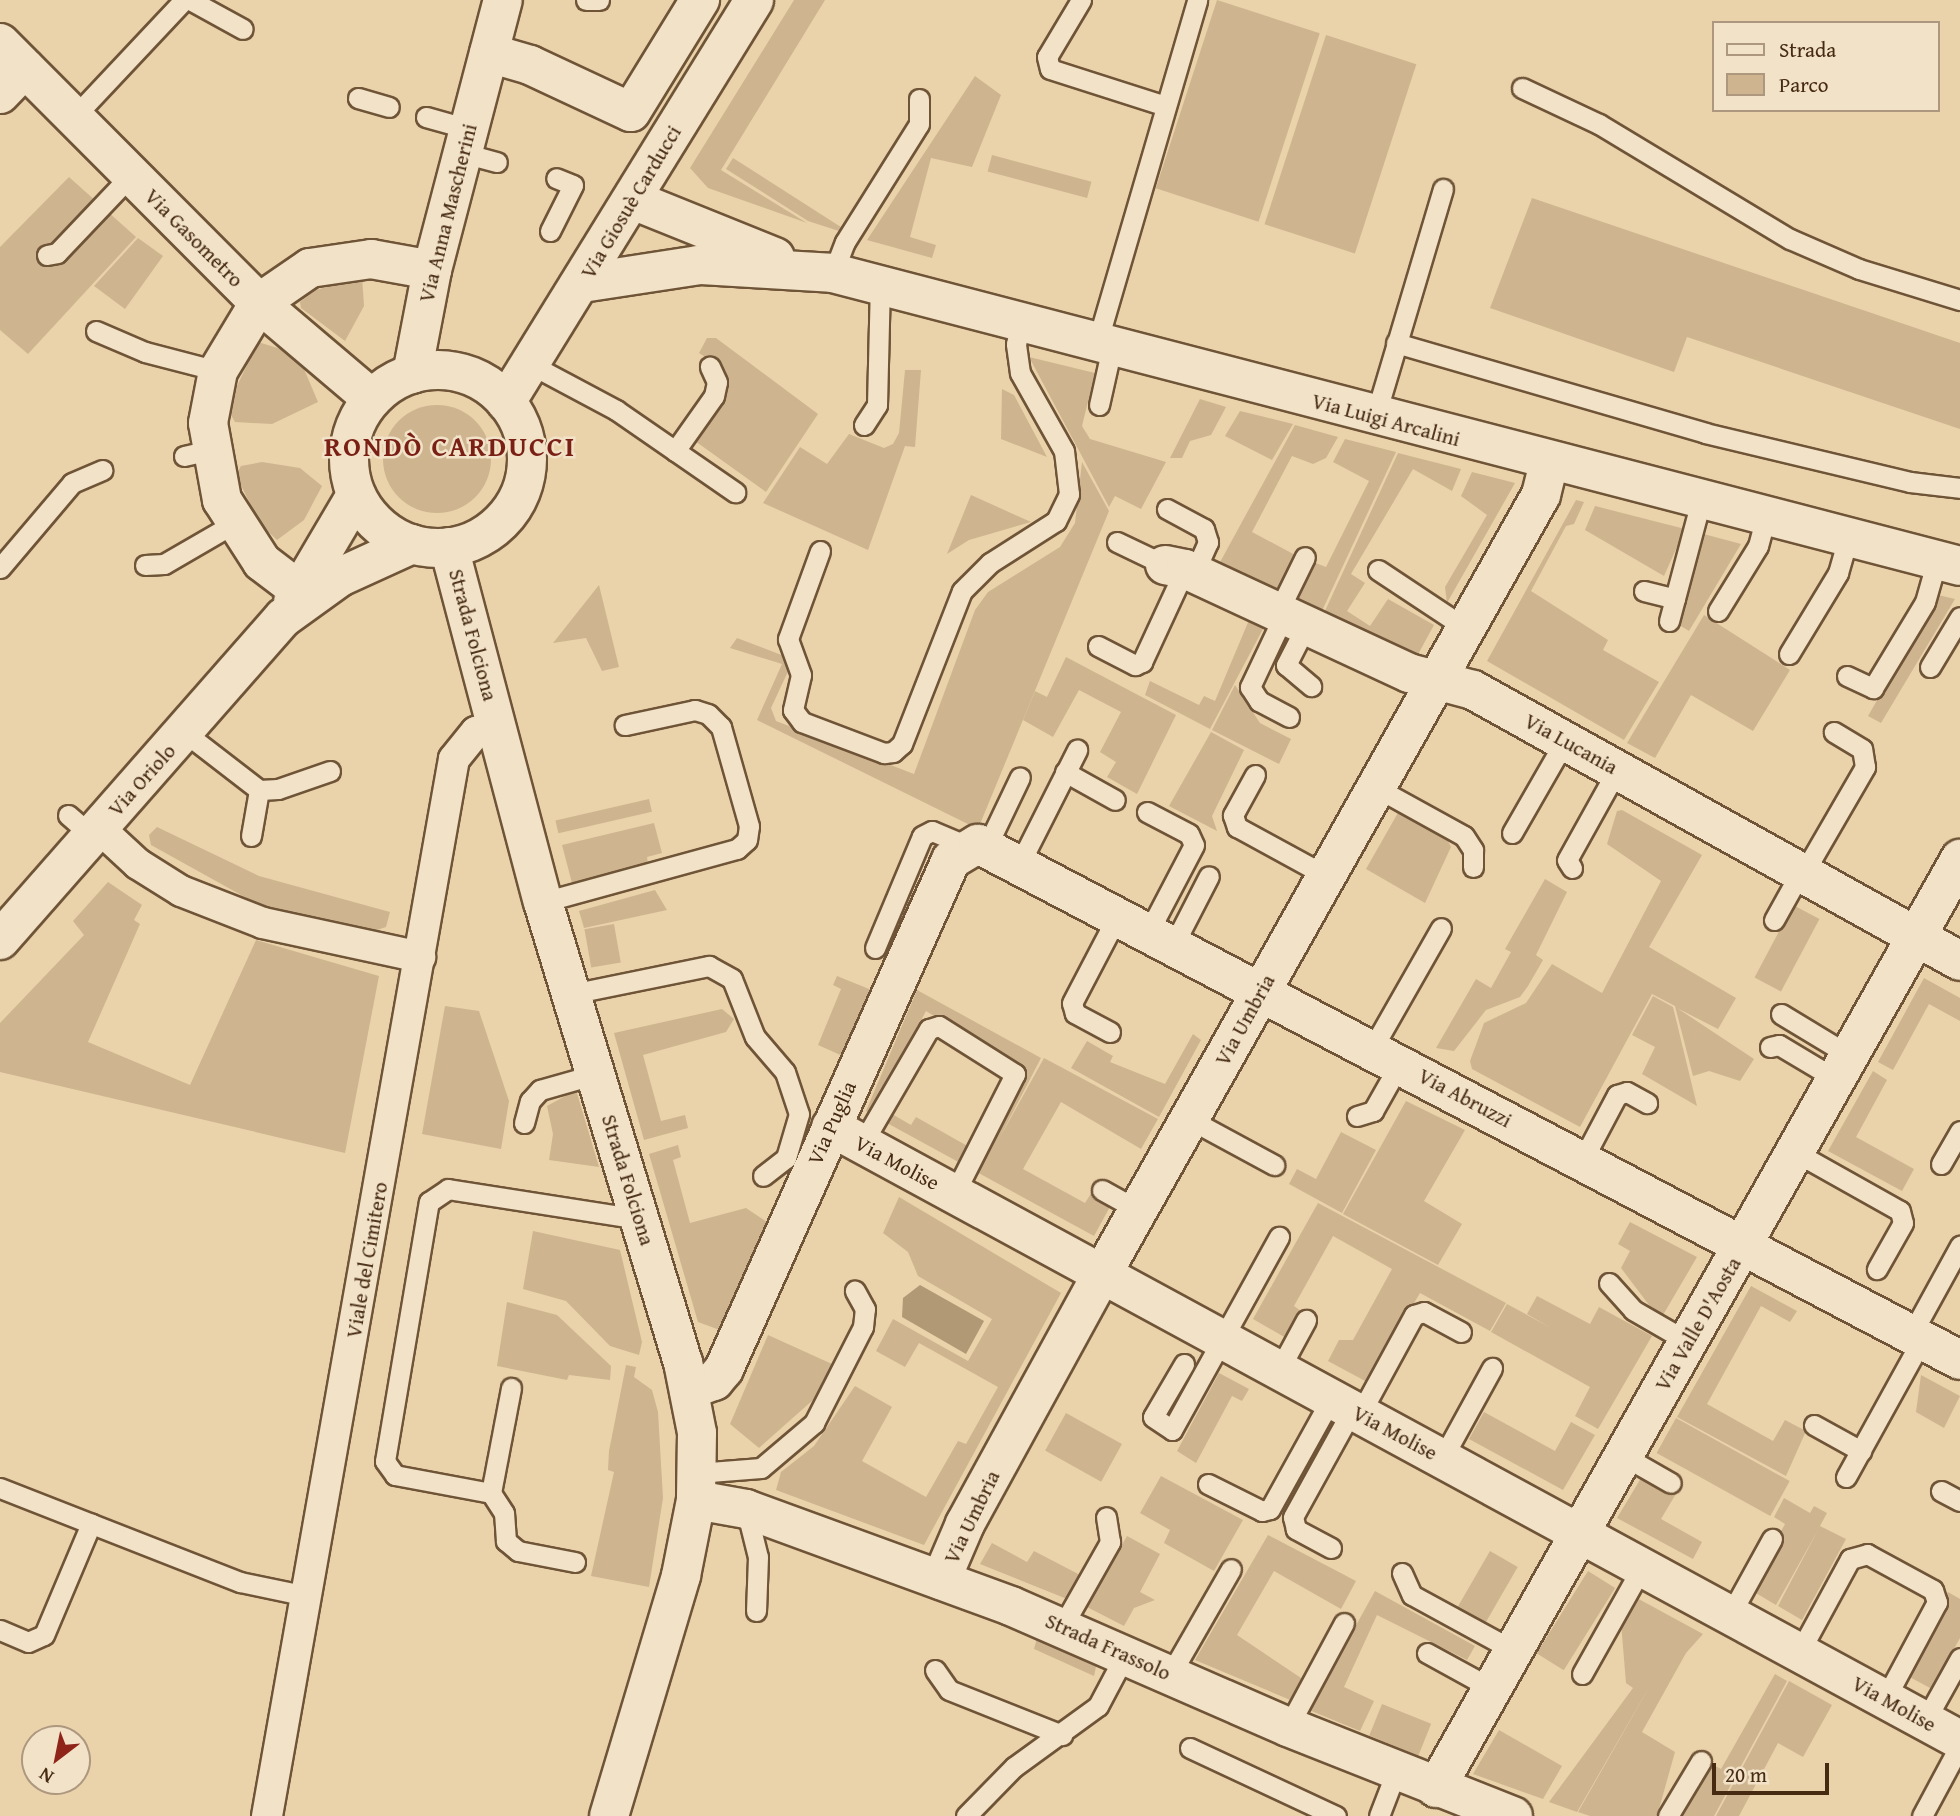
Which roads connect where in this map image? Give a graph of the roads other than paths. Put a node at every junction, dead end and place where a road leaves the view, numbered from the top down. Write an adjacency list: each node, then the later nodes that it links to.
1 (184, 0): 18 (lane)
2 (190, 0): 10 (lane)
3 (503, 0): 11 (street, Via Anna Mascherini)
4 (586, 0): 5 (lane)
5 (599, 0)
6 (701, 0): 11 (street)
7 (754, 0): 24 (street, Via Giosuè Carducci)
8 (1081, 0): 16 (lane)
9 (1197, 0): 16 (lane)
10 (243, 29)
11 (489, 53): 20 (street, Via Anna Mascherini)
12 (8, 68): 18 (street, Via Gasometro)
13 (1522, 88): 31 (lane)
14 (358, 99): 17 (lane)
15 (919, 99): 28 (lane)
16 (1163, 105): 36 (lane)
17 (389, 107)
18 (74, 117): 21 (street, Via Gasometro)
19 (426, 117): 20 (lane)
20 (476, 148): 27 (street, Via Anna Mascherini)
21 (132, 174): 26 (lane); 32 (street, Via Gasometro)
22 (556, 178): 25 (lane)
23 (1443, 189): 35 (lane)
24 (633, 200): 28 (street, Via Luigi Arcalini); 29 (street, Via Giosuè Carducci)
25 (550, 232)
26 (47, 255)
27 (432, 270): 32 (street); 40 (street, Via Anna Mascherini)
28 (823, 272): 29 (street, Via Luigi Arcalini); 30 (street, Via Luigi Arcalini)
29 (582, 283): 37 (street, Via Giosuè Carducci)
30 (880, 285): 33 (street, Via Luigi Arcalini); 45 (lane)
31 (1960, 300)
32 (259, 303): 39 (street); 41 (street, Via Gasometro)
33 (1021, 322): 36 (street, Via Luigi Arcalini); 59 (lane)
34 (96, 331): 39 (lane)
35 (1396, 344): 44 (lane); 49 (lane)
36 (1105, 345): 43 (lane); 44 (street, Via Luigi Arcalini)
37 (530, 364): 42 (street, Via Giosuè Carducci); 46 (lane)
38 (710, 367): 46 (lane)
39 (218, 372): 55 (street)
40 (412, 374): 41 (street); 42 (street)
41 (372, 399): 51 (street)
42 (506, 402): 58 (street)
43 (1099, 405)
44 (1375, 417): 47 (street, Via Luigi Arcalini)
45 (864, 425)
46 (676, 451): 50 (lane)
47 (1549, 462): 52 (street, Via Luigi Arcalini); 73 (street, Via Umbria)
48 (102, 470): 63 (lane)
49 (1960, 488)
50 (735, 492)
51 (356, 495): 58 (street); 68 (street, Via Oriolo)
52 (1701, 501): 54 (street, Via Luigi Arcalini); 67 (lane)
53 (1167, 509): 64 (lane)
54 (1766, 517): 56 (street, Via Luigi Arcalini); 69 (lane)
55 (233, 524): 62 (lane); 68 (street)
56 (1848, 538): 61 (street, Via Luigi Arcalini); 75 (lane)
57 (1116, 542): 64 (lane)
58 (431, 546): 68 (street, Via Oriolo); 81 (street, Strada Folciona)
59 (821, 551)
60 (1305, 557): 71 (lane)
61 (1948, 563): 77 (lane)
62 (145, 565)
63 (0, 568)
64 (1181, 569): 71 (street, Via Lucania); 74 (lane)
65 (1378, 570): 73 (lane)
66 (1644, 591): 67 (lane)
67 (1675, 599): 72 (lane)
68 (296, 603): 83 (street, Via Oriolo)
69 (1718, 611)
70 (1960, 617): 76 (lane)
71 (1289, 618): 78 (street, Via Lucania); 79 (lane); 80 (lane)
72 (1669, 621)
73 (1467, 629): 78 (street, Via Umbria)
74 (1098, 646)
75 (1789, 654)
76 (1930, 667)
77 (1847, 676)
78 (1438, 680): 85 (street, Via Lucania); 92 (street, Via Umbria)
79 (1311, 686)
80 (1289, 717)
81 (496, 725): 106 (street, Strada Folciona); 113 (street, Viale del Cimitero)
82 (625, 725): 106 (lane)
83 (184, 732): 93 (lane); 96 (street, Via Oriolo)
84 (1834, 732): 103 (lane)
85 (1565, 741): 87 (street, Via Lucania); 97 (lane)
86 (1077, 750): 89 (lane)
87 (1616, 770): 102 (lane); 103 (street, Via Lucania)
88 (330, 771): 93 (lane)
89 (1065, 772): 94 (lane); 99 (lane)
90 (1255, 775): 105 (lane)
91 (1020, 777): 99 (lane)
92 (1377, 788): 101 (lane); 105 (street, Via Umbria)
93 (259, 790): 98 (lane)
94 (1115, 800)
95 (1147, 812): 109 (lane)
96 (86, 826): 111 (street, Via Oriolo); 113 (street)
97 (1512, 833)
98 (251, 836)
99 (991, 851): 109 (street, Via Abruzzi); 112 (lane); 127 (street, Via Puglia)
100 (1960, 859): 110 (street, Via Valle D'Aosta)
101 (1473, 867)
102 (1572, 867)
103 (1802, 874): 107 (lane); 110 (street, Via Lucania)
104 (1209, 876): 109 (lane)
105 (1327, 876): 115 (street, Via Umbria)
106 (543, 902): 116 (street, Strada Folciona)
107 (1774, 920)
108 (1441, 928): 120 (lane)
109 (1147, 930): 115 (street, Via Abruzzi); 118 (lane)
110 (1916, 937): 114 (street, Via Lucania); 121 (street, Via Valle D'Aosta)
111 (0, 940)
112 (875, 948)
113 (420, 957): 180 (street, Viale del Cimitero)
114 (1960, 961)
115 (1262, 991): 120 (street, Via Abruzzi); 125 (street, Via Umbria)
116 (571, 994): 122 (street, Strada Folciona); 127 (lane)
117 (1781, 1014): 121 (lane)
118 (1110, 1032)
119 (1770, 1046): 121 (lane)
120 (1386, 1056): 124 (lane); 130 (street, Via Abruzzi)
121 (1842, 1067): 129 (street, Via Valle D'Aosta)
122 (596, 1074): 126 (lane); 137 (street, Strada Folciona)
123 (1647, 1102): 130 (lane)
124 (1357, 1116)
125 (1189, 1119): 132 (lane); 136 (street, Via Umbria)
126 (524, 1123)
127 (831, 1128): 133 (lane); 135 (street, Via Molise); 135 (lane); 155 (street, Via Puglia)
128 (1960, 1131): 131 (lane)
129 (1795, 1152): 140 (street, Via Valle D'Aosta); 141 (lane)
130 (1582, 1161): 140 (street, Via Abruzzi)
131 (1941, 1164)
132 (1274, 1165)
133 (763, 1176)
134 (1102, 1190): 136 (lane)
135 (954, 1194): 142 (street, Via Molise)
136 (1138, 1210): 142 (street, Via Umbria)
137 (639, 1219): 155 (street, Strada Folciona); 167 (lane)
138 (1279, 1237): 148 (lane)
139 (1960, 1246): 147 (lane)
140 (1741, 1247): 147 (street, Via Abruzzi); 149 (street, Via Valle D'Aosta)
141 (1877, 1269)
142 (1102, 1274): 148 (street, Via Molise); 179 (street, Via Umbria)
143 (1609, 1283): 149 (lane)
144 (855, 1291): 164 (lane)
145 (1306, 1320): 153 (lane)
146 (1461, 1332): 156 (lane)
147 (1916, 1338): 150 (street, Via Abruzzi); 158 (lane)
148 (1224, 1340): 151 (lane); 153 (street, Via Molise)
149 (1687, 1341): 159 (street, Via Valle D'Aosta)
150 (1960, 1360)
151 (1184, 1364)
152 (1492, 1368): 160 (lane)
153 (1279, 1370): 156 (street, Via Molise)
154 (511, 1388): 167 (lane)
155 (689, 1390): 164 (street, Strada Folciona)
156 (1348, 1408): 160 (street, Via Molise); 163 (lane); 174 (lane)
157 (1814, 1425): 158 (lane)
158 (1861, 1451): 161 (lane)
159 (1622, 1455): 162 (lane); 172 (street, Via Valle D'Aosta)
160 (1442, 1459): 172 (street, Via Molise)
161 (1846, 1477)
162 (1671, 1483)
163 (1208, 1484)
164 (696, 1487): 169 (street, Strada Frassolo); 205 (street, Strada Folciona)
165 (0, 1489): 171 (lane)
166 (1941, 1491): 168 (lane)
167 (491, 1493): 175 (lane)
168 (1960, 1501)
169 (746, 1508): 179 (street, Strada Frassolo); 181 (lane)
170 (1106, 1517): 184 (lane)
171 (91, 1524): 180 (lane); 185 (lane)
172 (1578, 1532): 176 (street, Via Molise); 186 (street, Via Valle D'Aosta)
173 (1772, 1539): 182 (lane)
174 (1331, 1548)
175 (575, 1562)
176 (1642, 1567): 182 (street, Via Molise); 192 (lane)
177 (1231, 1569): 193 (lane)
178 (1402, 1573): 186 (lane)
179 (941, 1580): 184 (street, Strada Frassolo)
180 (307, 1596): 204 (street, Viale del Cimitero)
181 (756, 1611)
182 (1730, 1615): 188 (street, Via Molise)
183 (1345, 1623): 197 (lane)
184 (1062, 1627): 189 (street, Strada Frassolo)
185 (0, 1630)
186 (1511, 1649): 194 (street, Via Valle D'Aosta)
187 (1427, 1653): 194 (lane)
188 (1799, 1653): 195 (street, Via Molise); 195 (lane)
189 (1125, 1655): 193 (street, Strada Frassolo); 198 (lane)
190 (1960, 1658): 196 (lane)
191 (935, 1670): 198 (lane)
192 (1582, 1674)
193 (1170, 1675): 197 (street, Strada Frassolo)
194 (1489, 1687): 203 (street, Via Valle D'Aosta)
195 (1885, 1699): 196 (street, Via Molise)
196 (1925, 1721): 199 (street, Via Molise)
197 (1288, 1727): 202 (street, Strada Frassolo)
198 (1062, 1735): 206 (lane)
199 (1960, 1742): 211 (lane)
200 (1190, 1748): 207 (lane)
201 (1701, 1761): 210 (lane)
202 (1396, 1772): 203 (street, Strada Frassolo); 208 (lane)
203 (1436, 1788): 209 (street, Strada Frassolo)
204 (267, 1816)
205 (609, 1816)
206 (966, 1816)
207 (1336, 1816)
208 (1379, 1816)
209 (1513, 1816)
210 (1668, 1816)
211 (1922, 1816)

